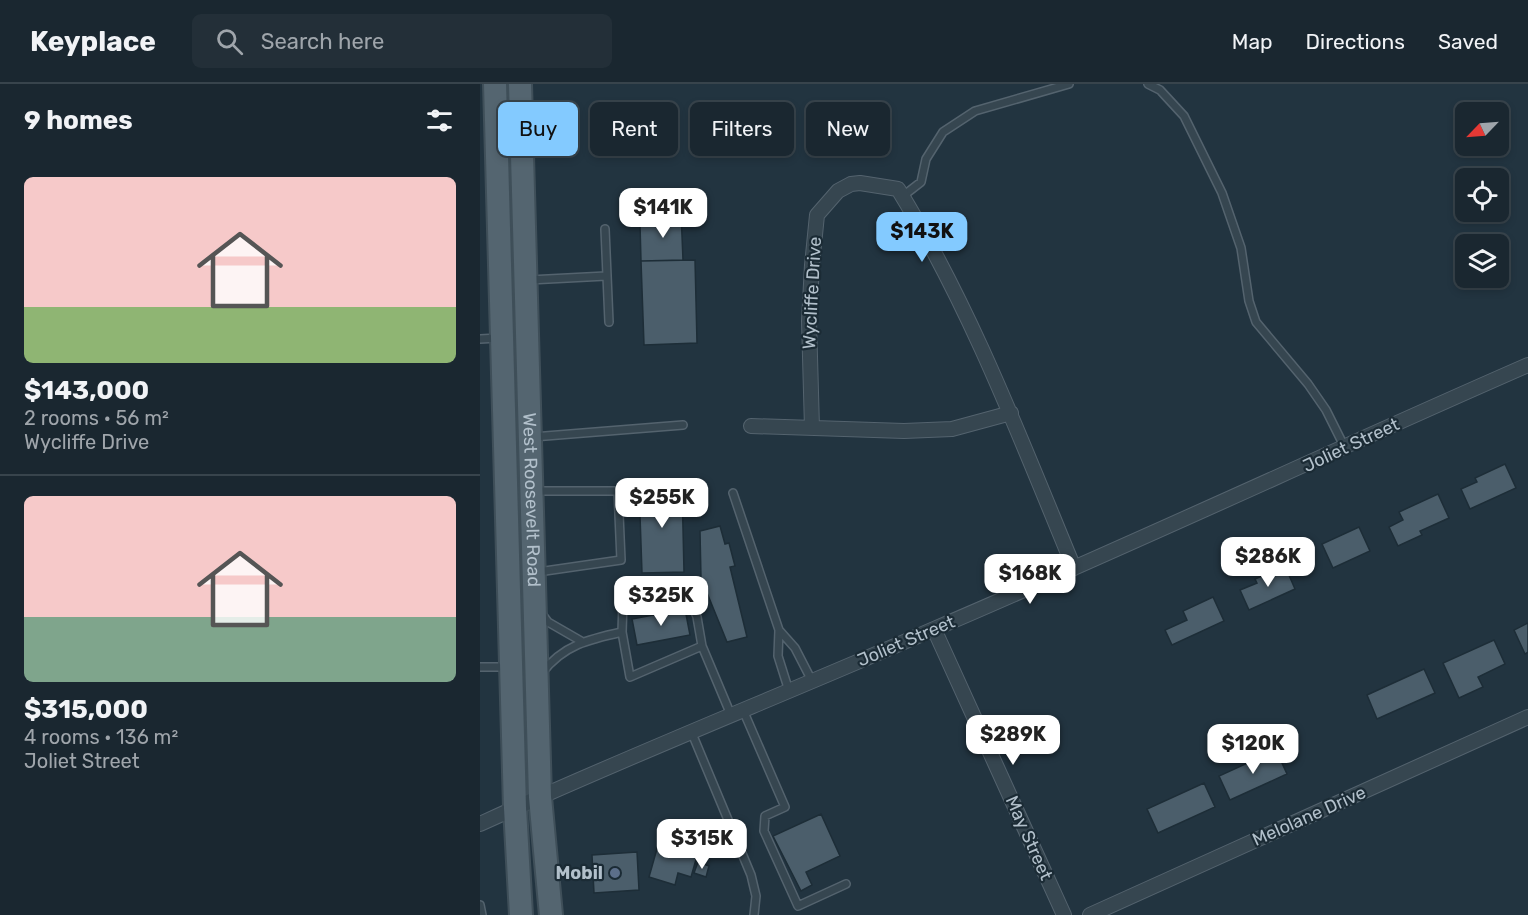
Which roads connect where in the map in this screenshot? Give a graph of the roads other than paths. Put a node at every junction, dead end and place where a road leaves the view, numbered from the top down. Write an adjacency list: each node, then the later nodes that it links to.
1 (495, 84): 10 (main road, West Roosevelt Road)
2 (520, 84): 8 (main road, West Roosevelt Road)
3 (1069, 84): 5 (lane)
4 (1148, 84): 17 (lane)
5 (903, 196): 12 (street); 15 (street, Wycliffe Drive)
6 (605, 229): 7 (lane)
7 (606, 276): 8 (lane); 9 (lane)
8 (524, 280): 16 (main road, West Roosevelt Road)
9 (609, 322)
10 (491, 338): 29 (main road, West Roosevelt Road)
11 (1528, 365): 17 (street, Joliet Street)
12 (1011, 413): 15 (street); 20 (street)
13 (683, 425): 16 (lane)
14 (751, 426): 15 (street)
15 (812, 428)
16 (529, 437): 18 (main road, West Roosevelt Road)
17 (1345, 448): 20 (street, Joliet Street)
18 (530, 491): 21 (main road, West Roosevelt Road); 21 (lane)
19 (733, 493): 24 (lane)
20 (1074, 568): 23 (street, Joliet Street)
21 (533, 573): 22 (main road, West Roosevelt Road)
22 (534, 602): 26 (lane); 30 (main road, West Roosevelt Road)
23 (934, 629): 31 (street, Joliet Street); 45 (street, May Street)
24 (779, 630): 31 (lane); 32 (lane)
25 (622, 632): 26 (lane); 27 (lane); 27 (lane)
26 (581, 641): 30 (lane)
27 (702, 646): 33 (lane)
28 (480, 667): 29 (lane)
29 (511, 667): 37 (main road, West Roosevelt Road)
30 (536, 681): 36 (main road, West Roosevelt Road)
31 (812, 681): 32 (street, Joliet Street)
32 (789, 691): 33 (street, Joliet Street)
33 (737, 712): 35 (street, Joliet Street); 39 (lane)
34 (1528, 717): 46 (street, Melolane Drive)
35 (691, 732): 36 (street, Joliet Street); 44 (lane)
36 (540, 797): 37 (street, Joliet Street); 43 (main road, West Roosevelt Road)
37 (515, 808): 38 (street, Joliet Street); 42 (main road, West Roosevelt Road)
38 (480, 824)
39 (846, 884)
40 (480, 905): 41 (lane)
41 (482, 915)
42 (521, 915)
43 (551, 915)
44 (754, 915)
45 (1064, 915)
46 (1090, 915)

